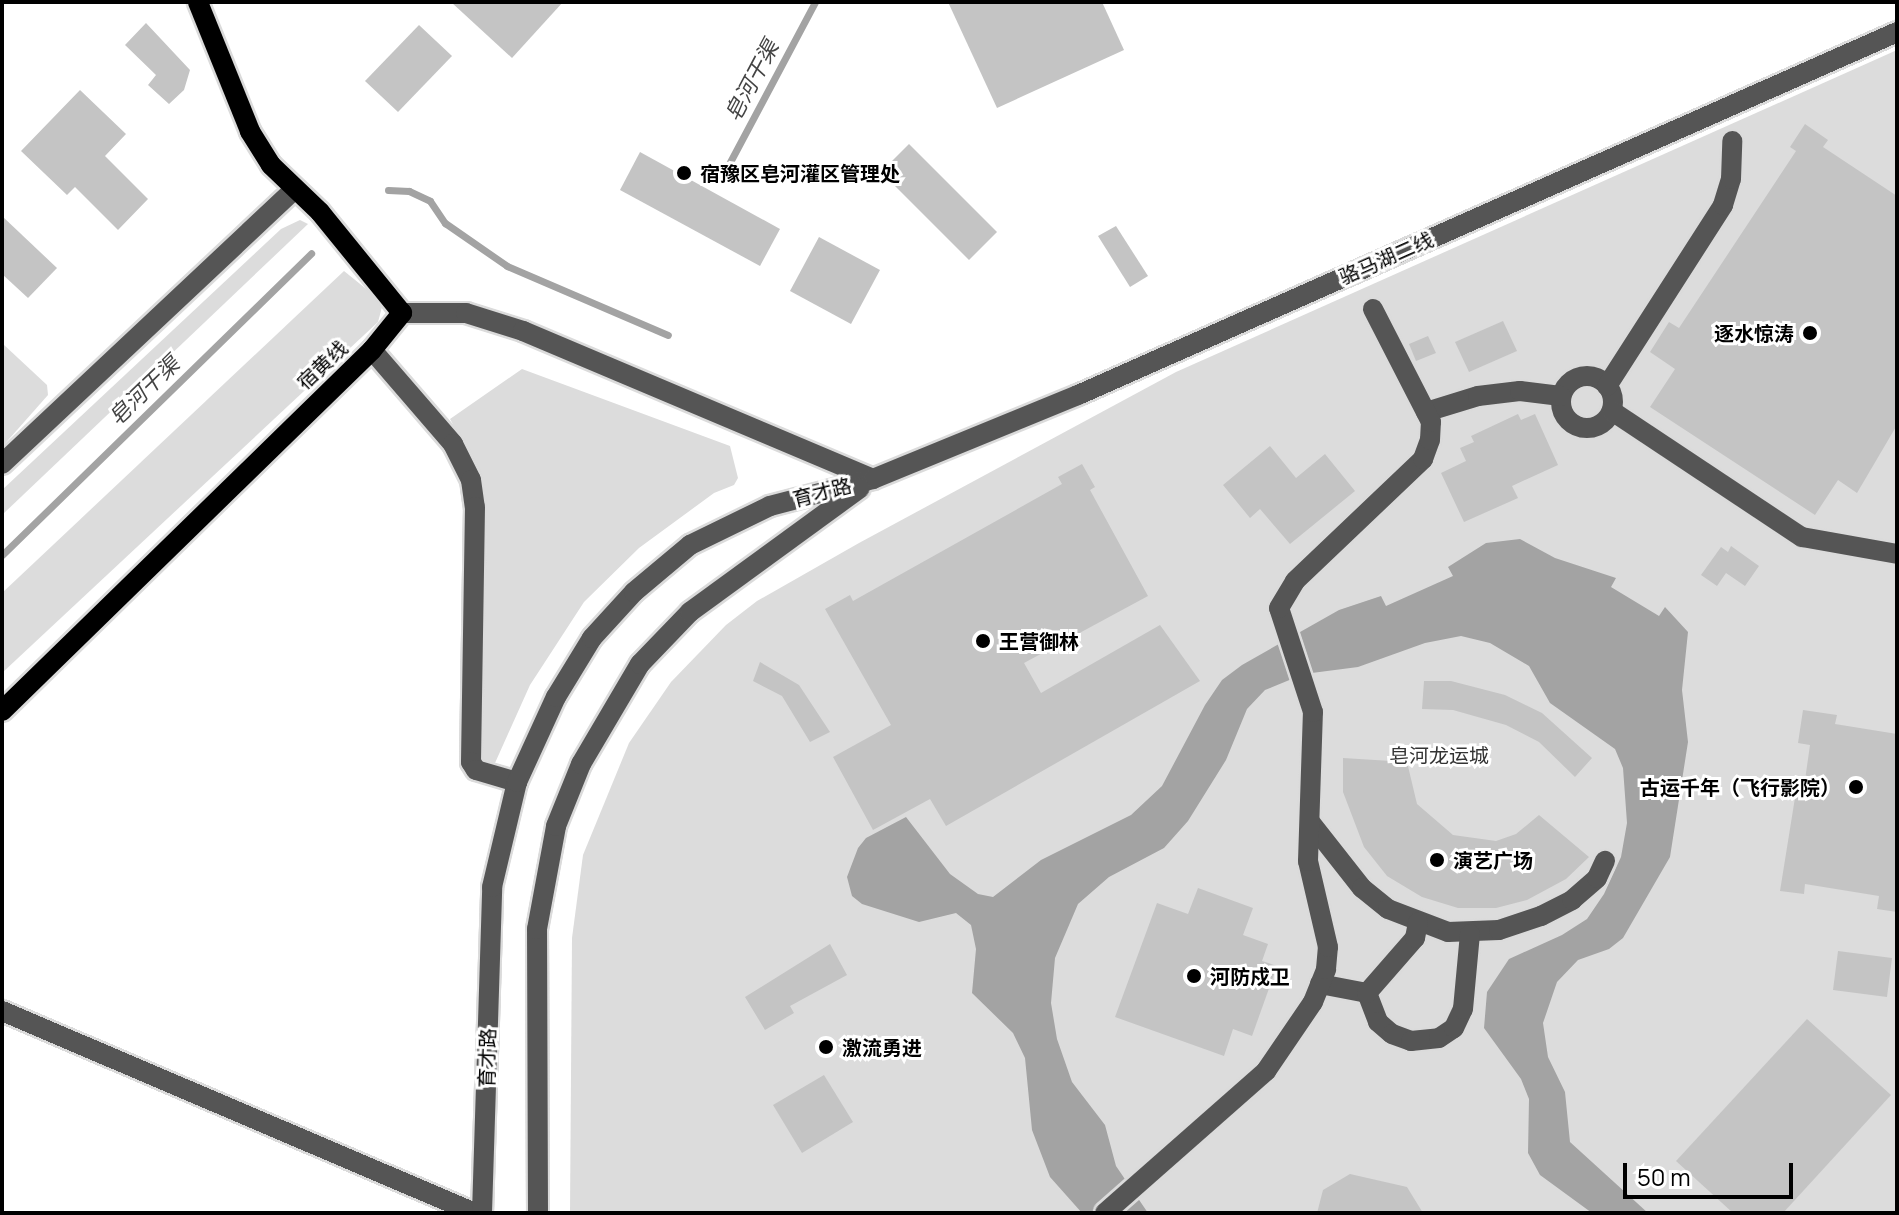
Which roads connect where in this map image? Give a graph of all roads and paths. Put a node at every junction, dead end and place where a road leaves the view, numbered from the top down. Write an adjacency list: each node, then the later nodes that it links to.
1 (198, 2): 4 (main road)
2 (1897, 32): 13 (street, 骆马湖二线)
3 (1732, 141): 8 (street)
4 (295, 189): 6 (main road); 12 (street)
5 (1373, 309): 11 (street)
6 (402, 313): 7 (main road, 宿黄线); 13 (street)
7 (372, 350): 15 (main road, 宿黄线); 16 (street)
8 (1607, 386): 9 (street); 10 (street)
9 (1561, 396): 10 (street); 11 (street)
10 (1612, 411): 14 (street)
11 (1426, 412): 17 (street)
12 (2, 464)
13 (873, 479): 16 (street, 育才路); 26 (street, 育才路)
14 (1897, 554)
15 (2, 711)
16 (517, 782): 25 (street, 育才路)
17 (1310, 822): 19 (street); 21 (street)
18 (1605, 861): 20 (street)
19 (1418, 922): 20 (street); 22 (street)
20 (1470, 934): 22 (street)
21 (1320, 984): 22 (street); 27 (street)
22 (1367, 993)
23 (2, 1011): 24 (street)
24 (475, 1213)
25 (482, 1213)
26 (538, 1213)
27 (1105, 1213)

